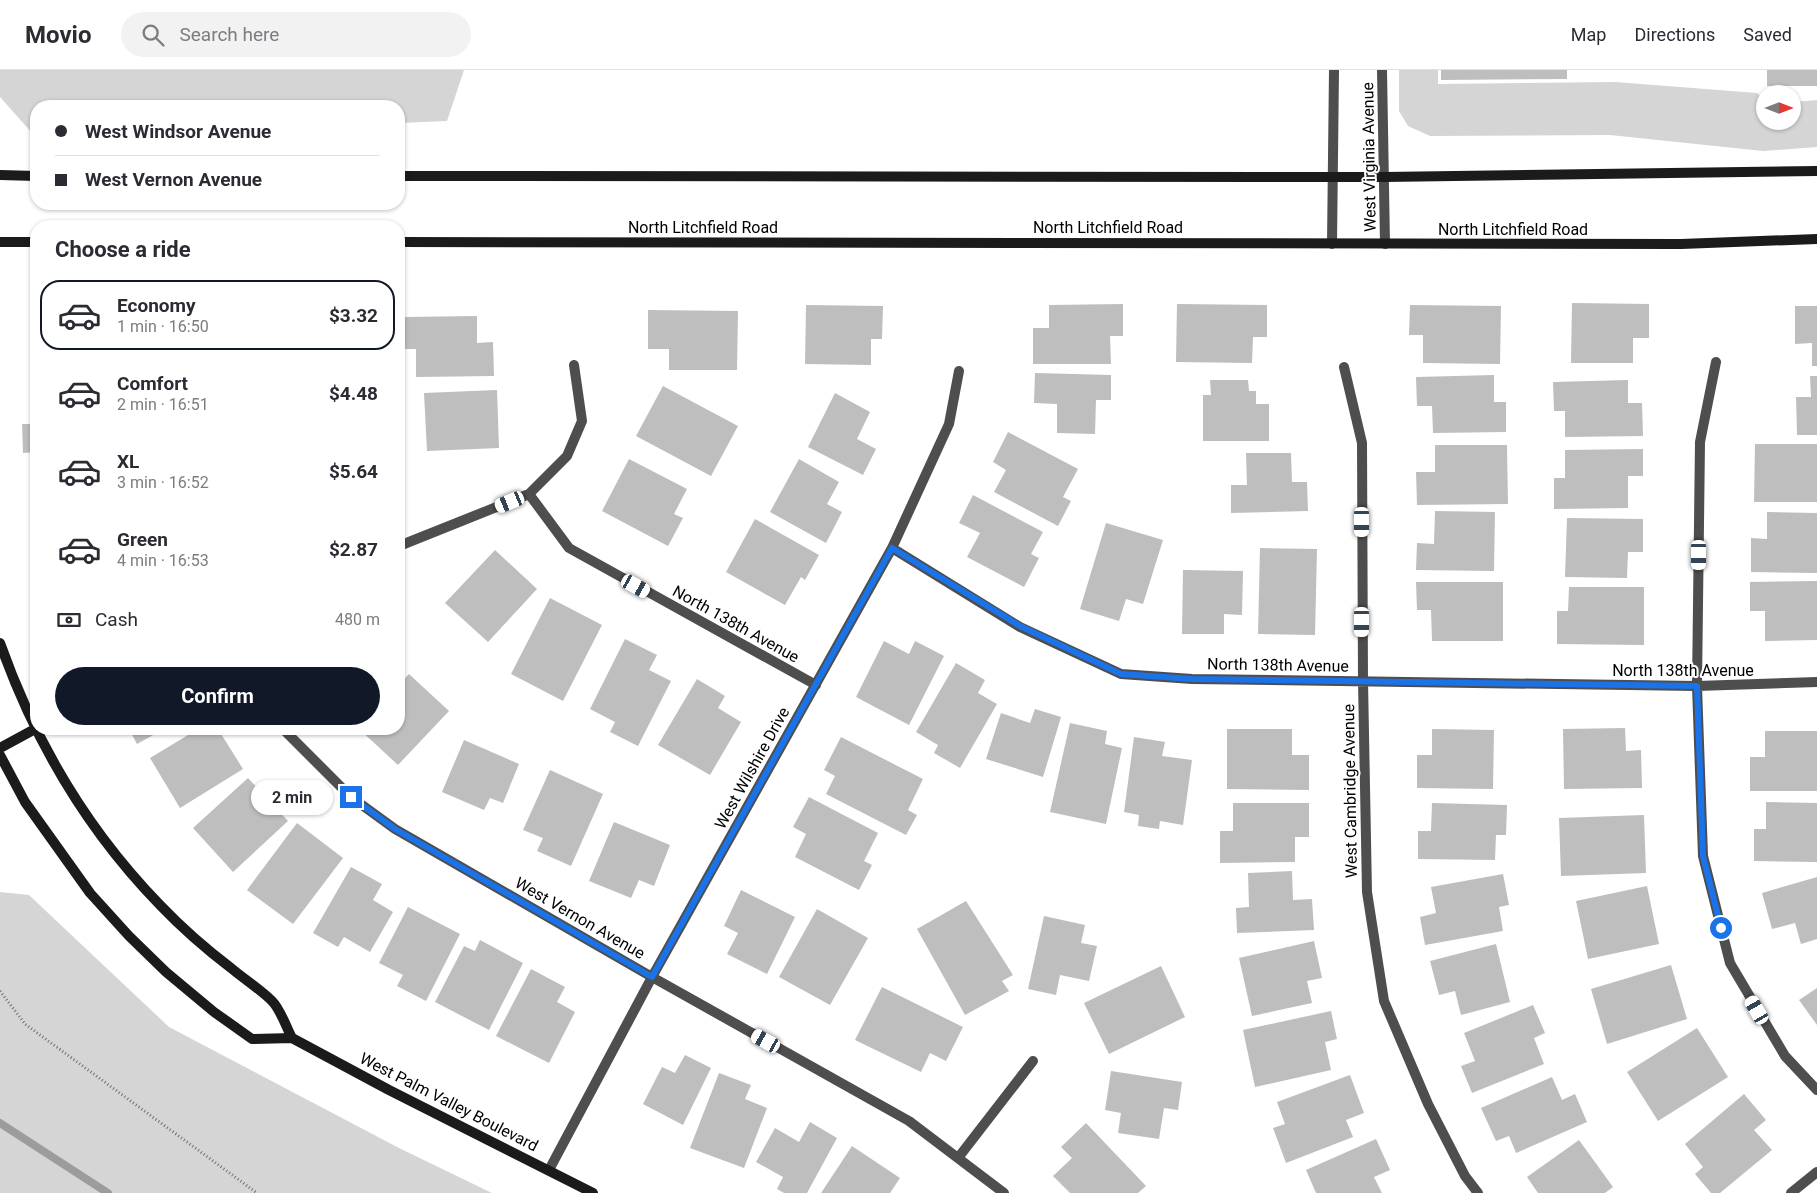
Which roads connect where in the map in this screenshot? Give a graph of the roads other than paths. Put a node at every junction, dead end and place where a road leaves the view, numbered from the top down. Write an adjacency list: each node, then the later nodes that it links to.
1 (1334, 70): 7 (street, West Virginia Avenue)
2 (1382, 70): 8 (street, West Virginia Avenue)
3 (1817, 171): 8 (main road)
4 (0, 176): 5 (main road)
5 (30, 176)
6 (405, 176): 7 (main road)
7 (1333, 177): 8 (main road); 13 (street, West Virginia Avenue)
8 (1384, 177): 14 (street, West Virginia Avenue)
9 (1817, 239): 14 (main road, North Litchfield Road)
10 (0, 242): 11 (main road)
11 (30, 242)
12 (405, 242): 13 (main road, North Litchfield Road)
13 (1332, 244): 14 (main road, North Litchfield Road)
14 (1385, 244)
15 (1716, 362): 26 (street)
16 (574, 365): 19 (street)
17 (1344, 367): 23 (street, West Cambridge Avenue)
18 (959, 371): 21 (street, West Wilshire Drive)
19 (529, 494): 20 (street); 25 (street, North 138th Avenue)
20 (405, 544)
21 (892, 548): 23 (street, North 138th Avenue); 25 (street, West Wilshire Drive)
22 (0, 643): 27 (main road)
23 (1362, 681): 26 (street, North 138th Avenue); 42 (street, West Cambridge Avenue)
24 (1817, 682): 26 (street, North 138th Avenue)
25 (816, 685): 33 (street, West Wilshire Drive)
26 (1697, 686): 36 (street)
27 (30, 718)
28 (30, 733): 31 (main road)
29 (38, 735): 34 (main road)
30 (289, 735): 33 (street, West Vernon Avenue)
31 (0, 748)
32 (0, 755): 34 (main road, West Palm Valley Boulevard)
33 (652, 977): 37 (street, West Vernon Avenue); 38 (street, West Wilshire Drive)
34 (292, 1038): 38 (main road, West Palm Valley Boulevard)
35 (1033, 1060): 37 (street)
36 (1817, 1090)
37 (958, 1158): 41 (street, West Vernon Avenue)
38 (548, 1170): 40 (main road, West Palm Valley Boulevard)
39 (1817, 1172): 43 (street)
40 (593, 1193)
41 (1004, 1193)
42 (1478, 1193)
43 (1791, 1193)

